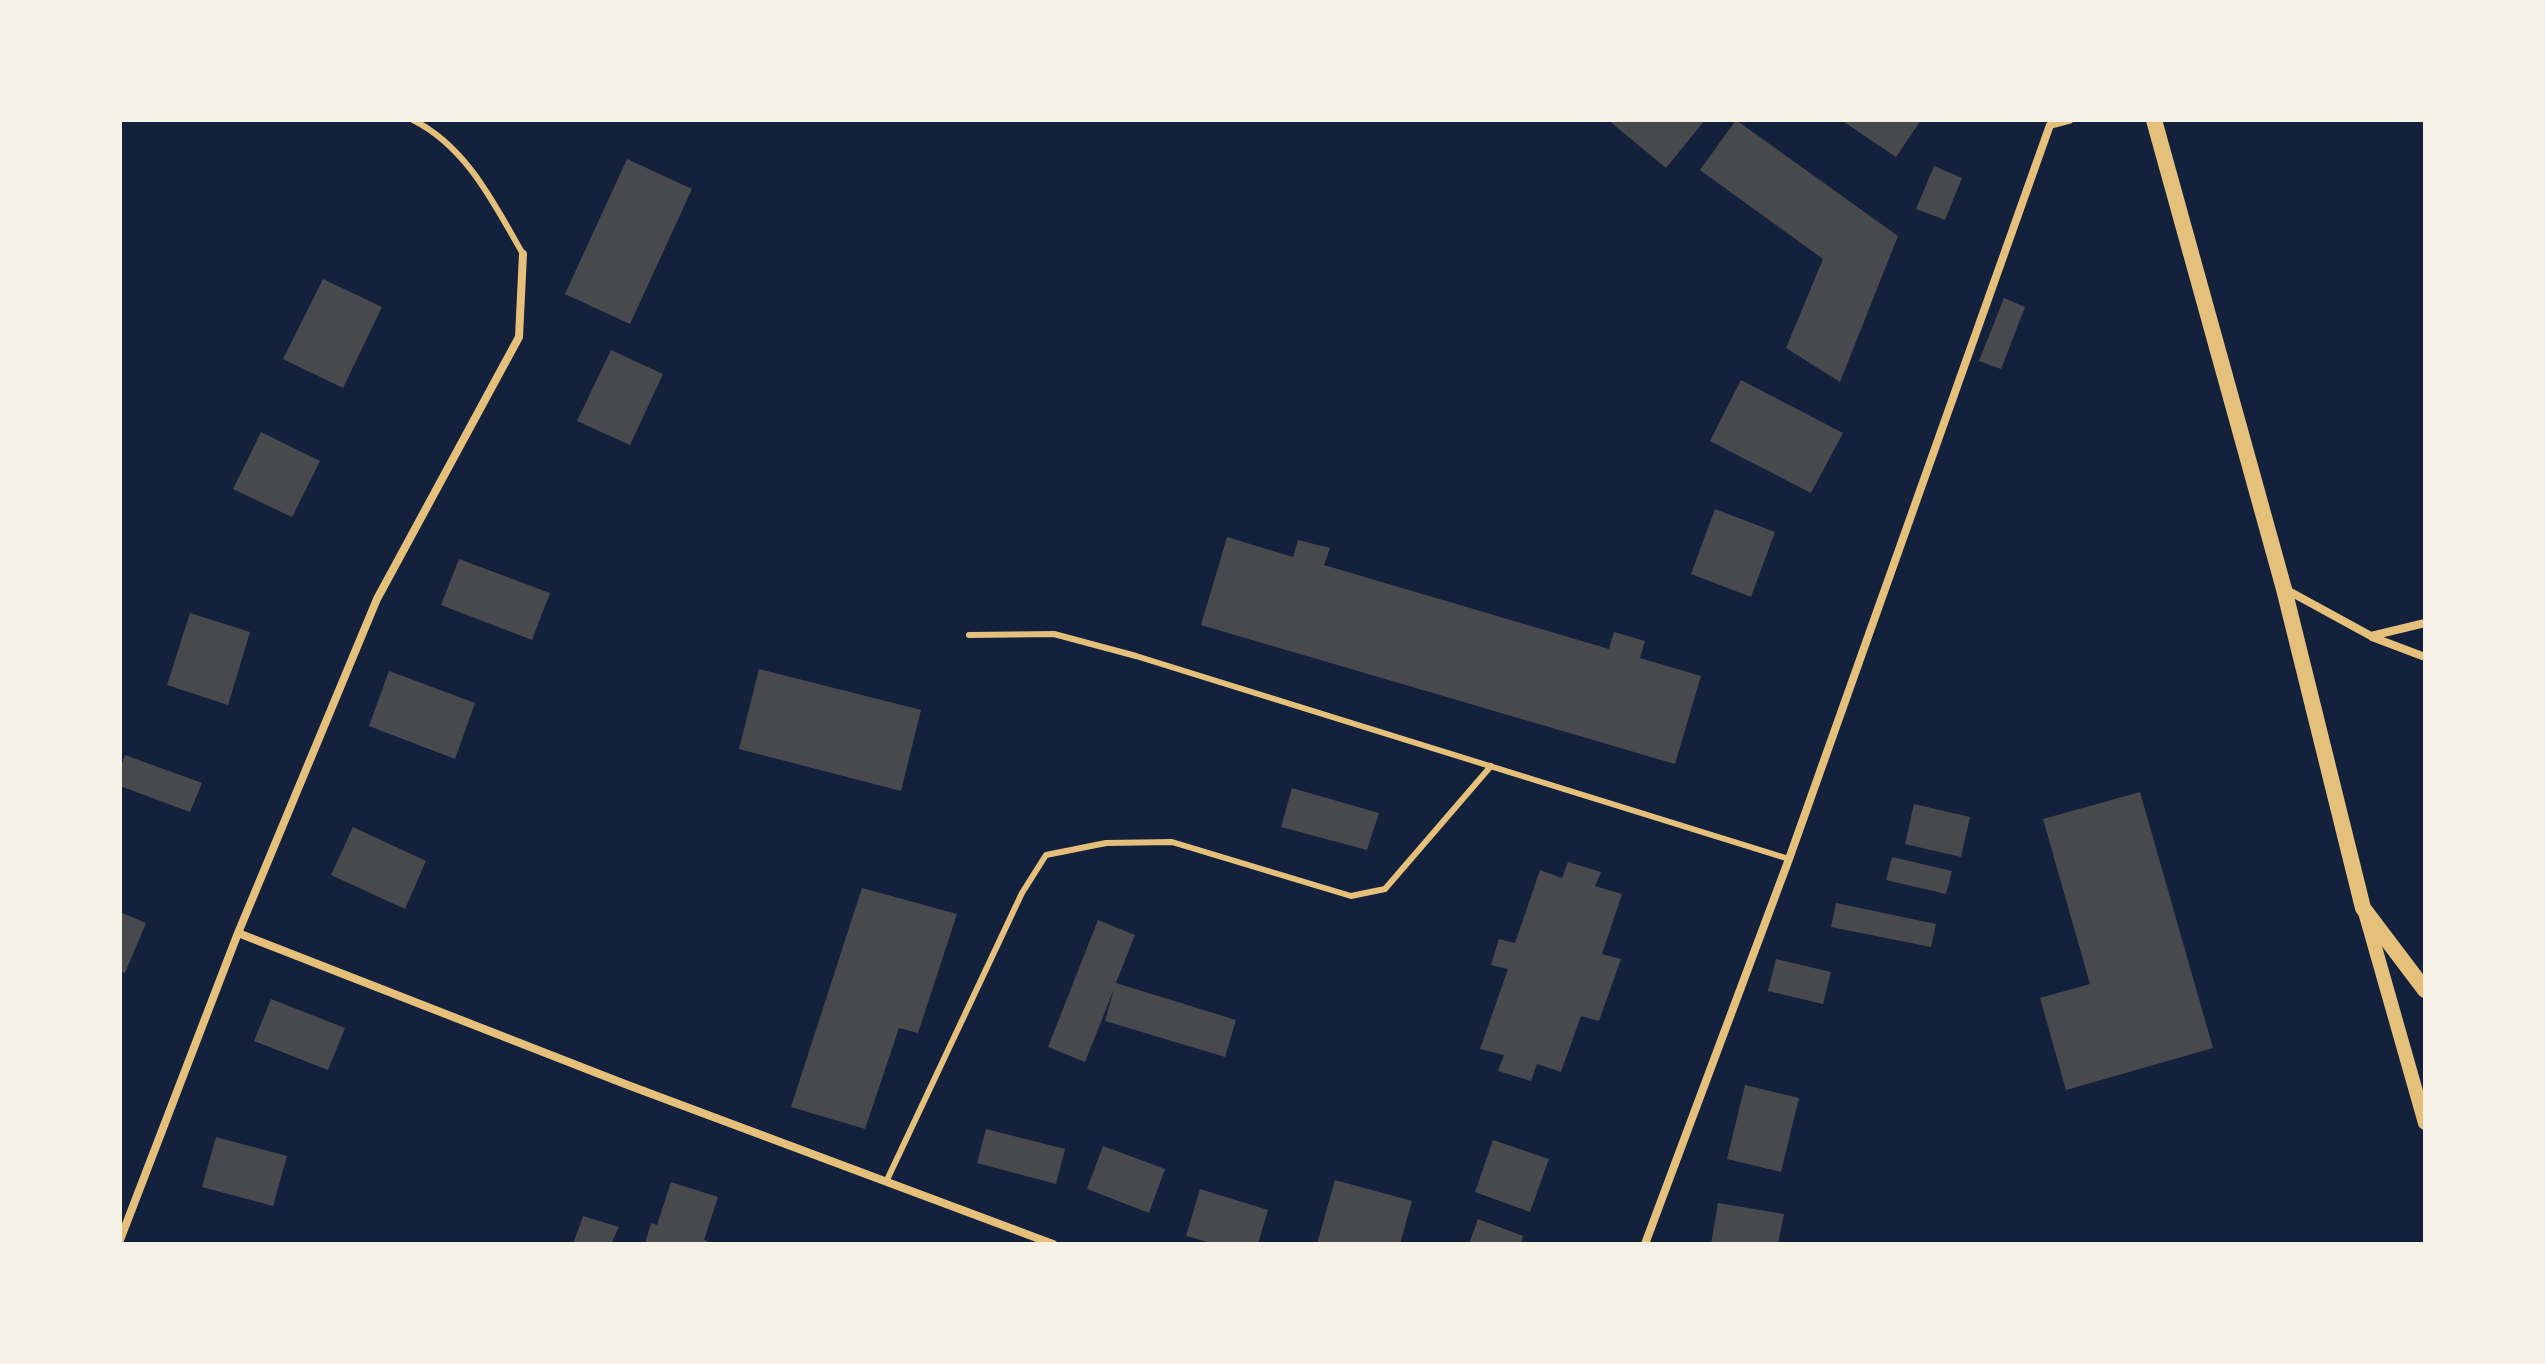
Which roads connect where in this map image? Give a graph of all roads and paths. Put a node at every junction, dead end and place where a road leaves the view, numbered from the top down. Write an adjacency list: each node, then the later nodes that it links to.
1 (413, 120): 5 (lane)
2 (2069, 120): 4 (street)
3 (2154, 120): 6 (main road)
4 (2046, 122): 12 (street)
5 (523, 254): 14 (street)
6 (2284, 589): 9 (street); 13 (main road)
7 (2425, 623): 9 (street)
8 (969, 635): 11 (lane)
9 (2371, 636): 10 (street)
10 (2425, 657)
11 (1491, 766): 12 (lane); 18 (lane)
12 (1789, 859): 21 (street)
13 (2363, 908): 15 (main road); 16 (street)
14 (238, 933): 18 (street); 19 (street)
15 (2425, 990)
16 (2420, 1090): 17 (street)
17 (2425, 1123)
18 (886, 1182): 20 (street)
19 (120, 1240)
20 (1053, 1244)
21 (1645, 1244)

